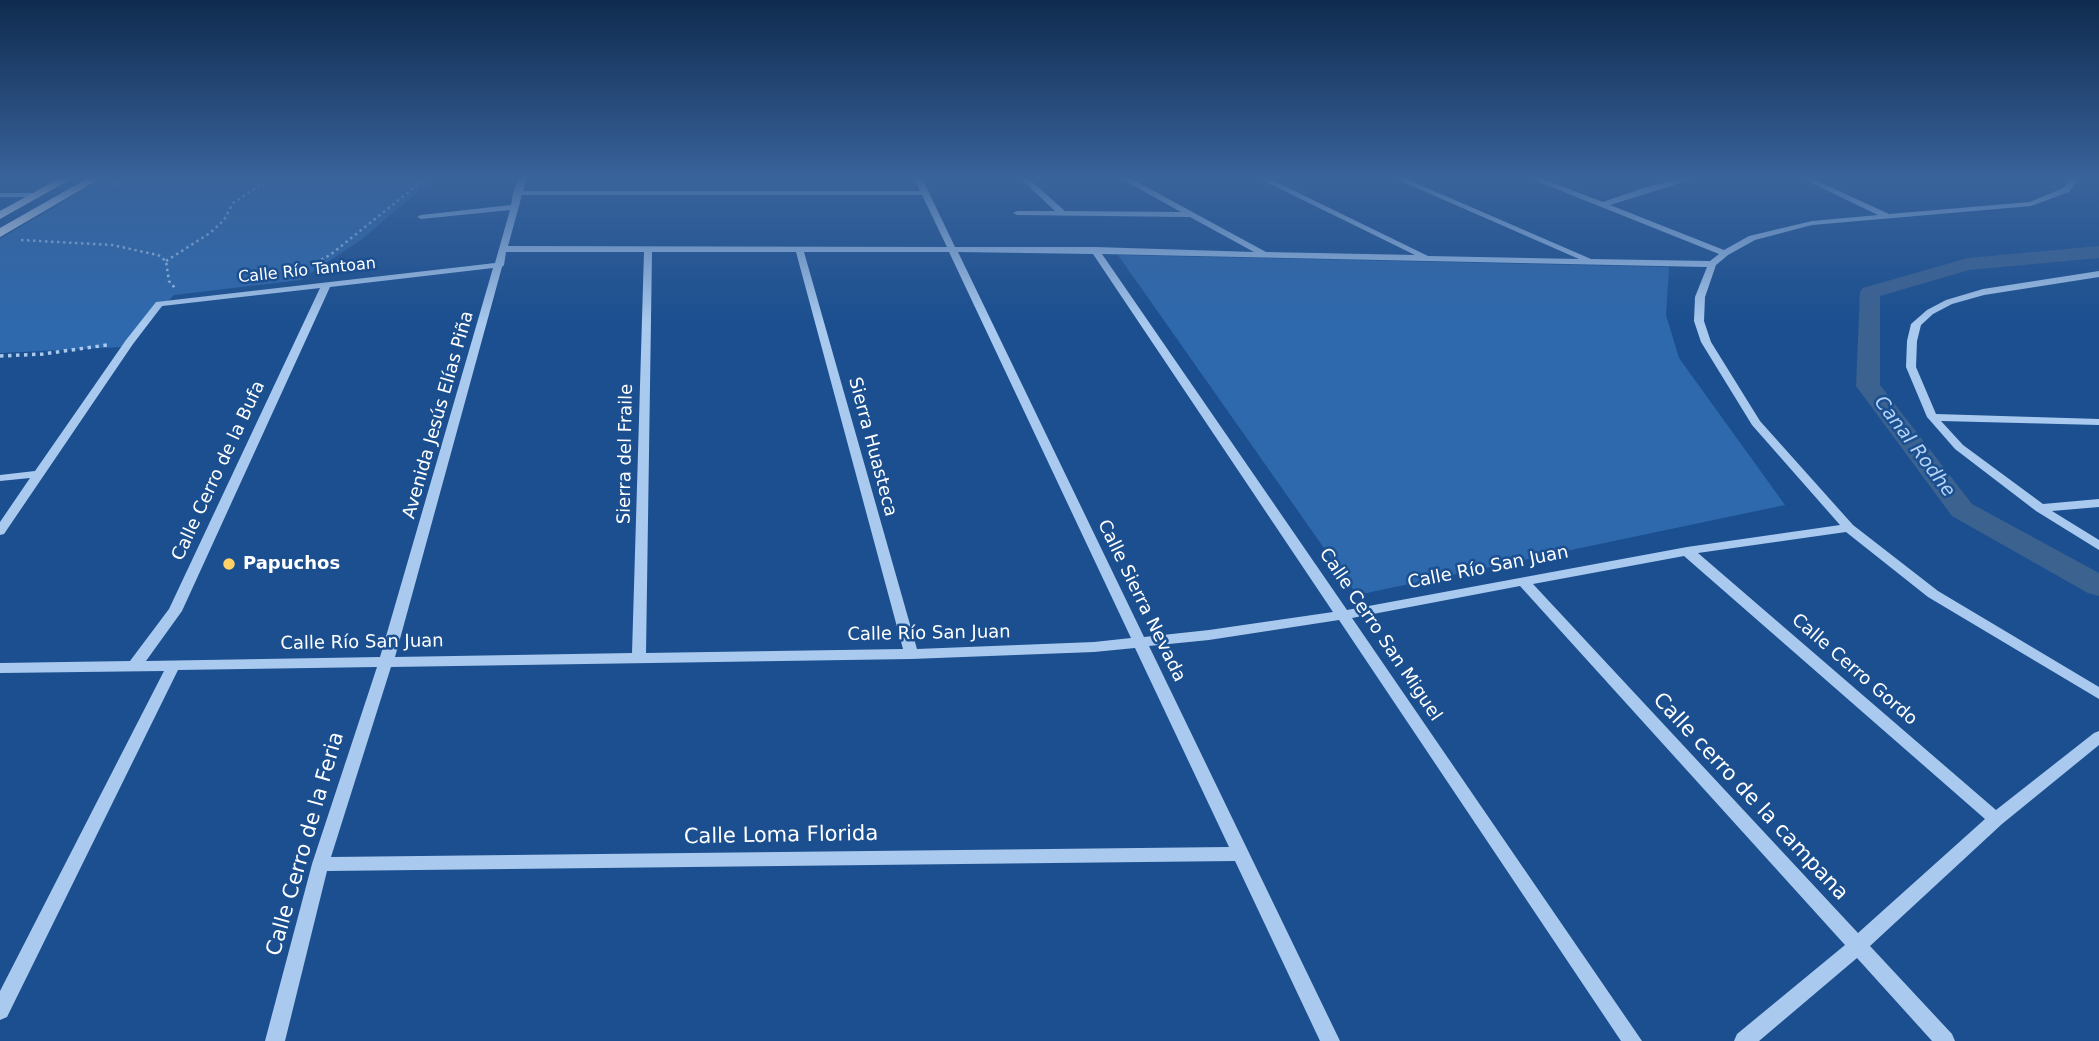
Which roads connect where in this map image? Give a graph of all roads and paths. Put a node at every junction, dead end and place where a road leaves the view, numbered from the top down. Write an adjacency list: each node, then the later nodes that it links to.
1 (217, 227): 19 (path)
2 (365, 227): 23 (path)
3 (510, 227): 11 (street, Avenida Jesús Elías Piña)
4 (941, 227): 13 (street, Calle Sierra Nevada)
5 (1215, 227): 17 (street)
6 (1363, 227): 18 (street)
7 (1511, 227): 20 (street)
8 (1658, 227): 16 (street)
9 (1792, 227): 16 (street)
10 (20, 240): 19 (path)
11 (504, 249): 14 (street); 22 (street, Avenida Jesús Elías Piña)
12 (799, 249): 13 (street); 14 (street); 42 (street, Sierra Huasteca)
13 (952, 249): 15 (street); 41 (street, Calle Sierra Nevada)
14 (648, 250): 43 (street, Sierra del Fraile)
15 (1095, 250): 17 (street); 40 (street, Calle Cerro San Miguel)
16 (1725, 253): 21 (street)
17 (1266, 255): 18 (street)
18 (1429, 258): 20 (street)
19 (166, 261): 26 (path)
20 (1594, 262): 21 (street)
21 (1712, 264): 35 (street)
22 (500, 265): 25 (street, Calle Río Tantoan); 44 (street, Avenida Jesús Elías Piña)
23 (298, 272)
24 (2099, 274): 29 (street)
25 (326, 285): 27 (street, Calle Río Tantoan); 46 (street, Calle Cerro de la Bufa)
26 (179, 293)
27 (130, 342): 28 (path); 31 (street)
28 (0, 356)
29 (1932, 417): 30 (street); 34 (street)
30 (2099, 422)
31 (40, 474): 32 (street); 36 (street)
32 (0, 478)
33 (2099, 503): 34 (street)
34 (2040, 508): 37 (street)
35 (1849, 528): 38 (street, Calle Río San Juan); 48 (street)
36 (0, 531)
37 (2099, 546)
38 (1687, 551): 39 (street, Calle Río San Juan); 50 (street, Calle Cerro Gordo)
39 (1523, 581): 40 (street, Calle Río San Juan); 53 (street, Calle cerro de la campana)
40 (1343, 615): 41 (street, Calle Río San Juan); 57 (street, Calle Cerro San Miguel)
41 (1138, 641): 42 (street, Calle Río San Juan); 51 (street, Calle Sierra Nevada)
42 (911, 654): 43 (street, Calle Río San Juan)
43 (639, 658): 44 (street, Calle Río San Juan)
44 (386, 662): 45 (street, Calle Río San Juan); 52 (street, Calle Cerro de la Feria)
45 (174, 665): 46 (street, Calle Río San Juan); 54 (street)
46 (134, 666): 47 (street, Calle Río San Juan)
47 (0, 668)
48 (2099, 694)
49 (2099, 737): 50 (street)
50 (1996, 818): 53 (street)
51 (1242, 854): 52 (street, Calle Loma Florida); 56 (street, Calle Sierra Nevada)
52 (320, 864): 55 (street, Calle Cerro de la Feria)
53 (1858, 945): 58 (street); 59 (street, Calle cerro de la campana)
54 (0, 1011)
55 (275, 1041)
56 (1330, 1041)
57 (1632, 1041)
58 (1744, 1041)
59 (1945, 1041)

